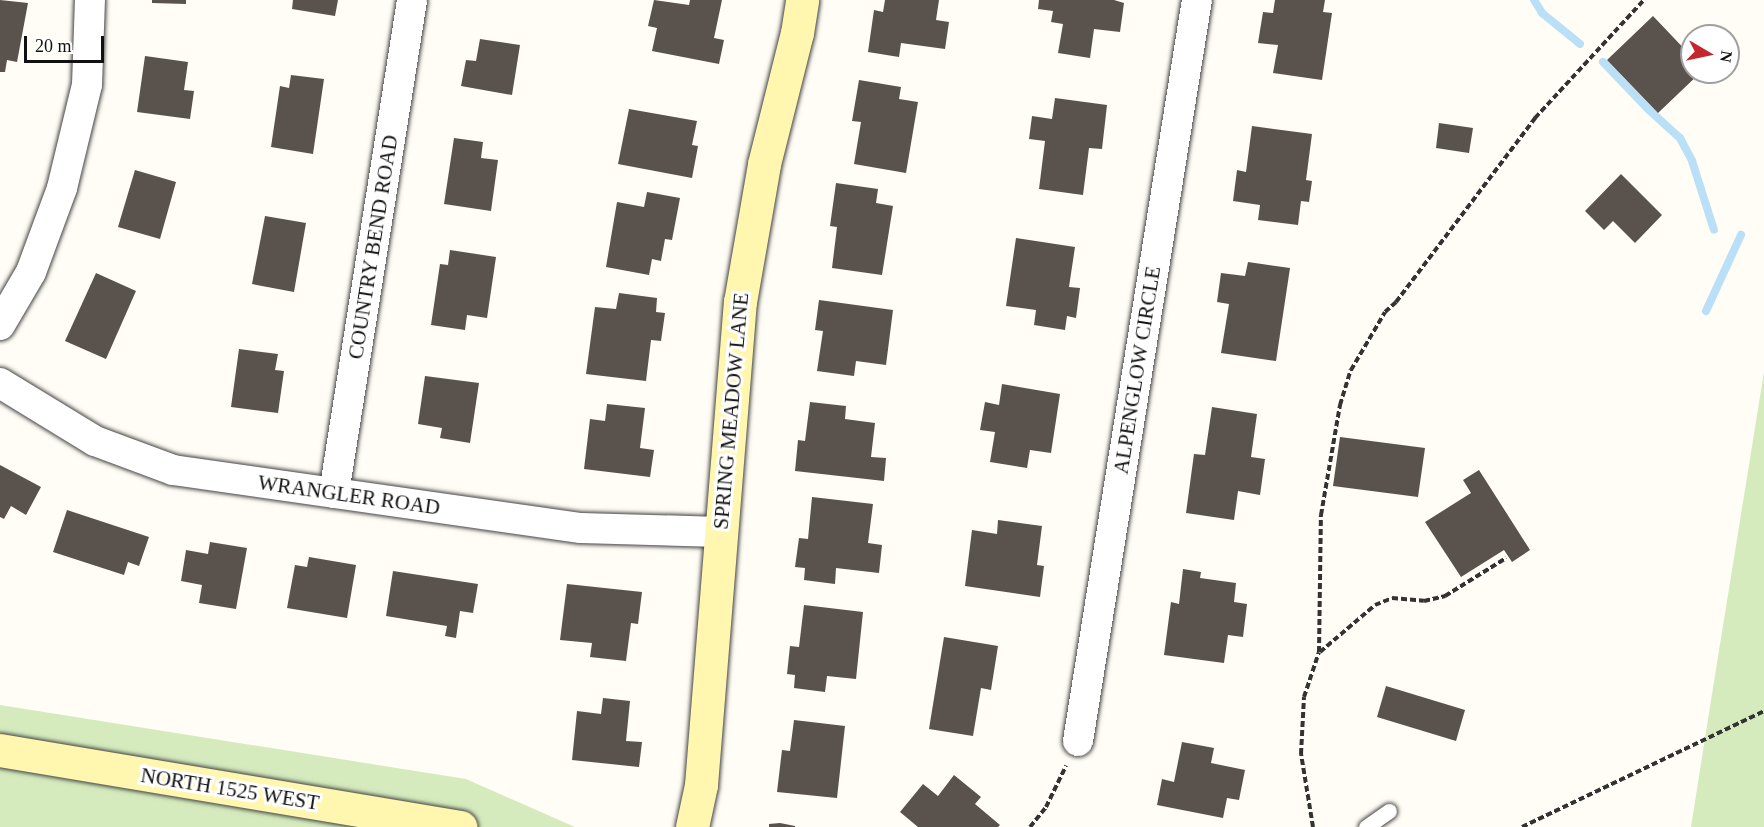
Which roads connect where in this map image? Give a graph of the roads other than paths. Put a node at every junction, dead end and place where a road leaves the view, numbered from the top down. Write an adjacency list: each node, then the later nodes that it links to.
1 (90, 0): 5 (street)
2 (412, 0): 7 (street, COUNTRY BEND ROAD)
3 (802, 0): 8 (street, SPRING MEADOW LANE)
4 (1197, 0): 9 (street, ALPENGLOW CIRCLE)
5 (0, 325)
6 (0, 383): 7 (street, WRANGLER ROAD)
7 (334, 493): 8 (street, WRANGLER ROAD)
8 (720, 532): 13 (street, SPRING MEADOW LANE)
9 (1078, 741)
10 (0, 750): 12 (street, NORTH 1525 WEST)
11 (1389, 811): 14 (lane)
12 (461, 827)
13 (692, 827)
14 (1366, 827)

